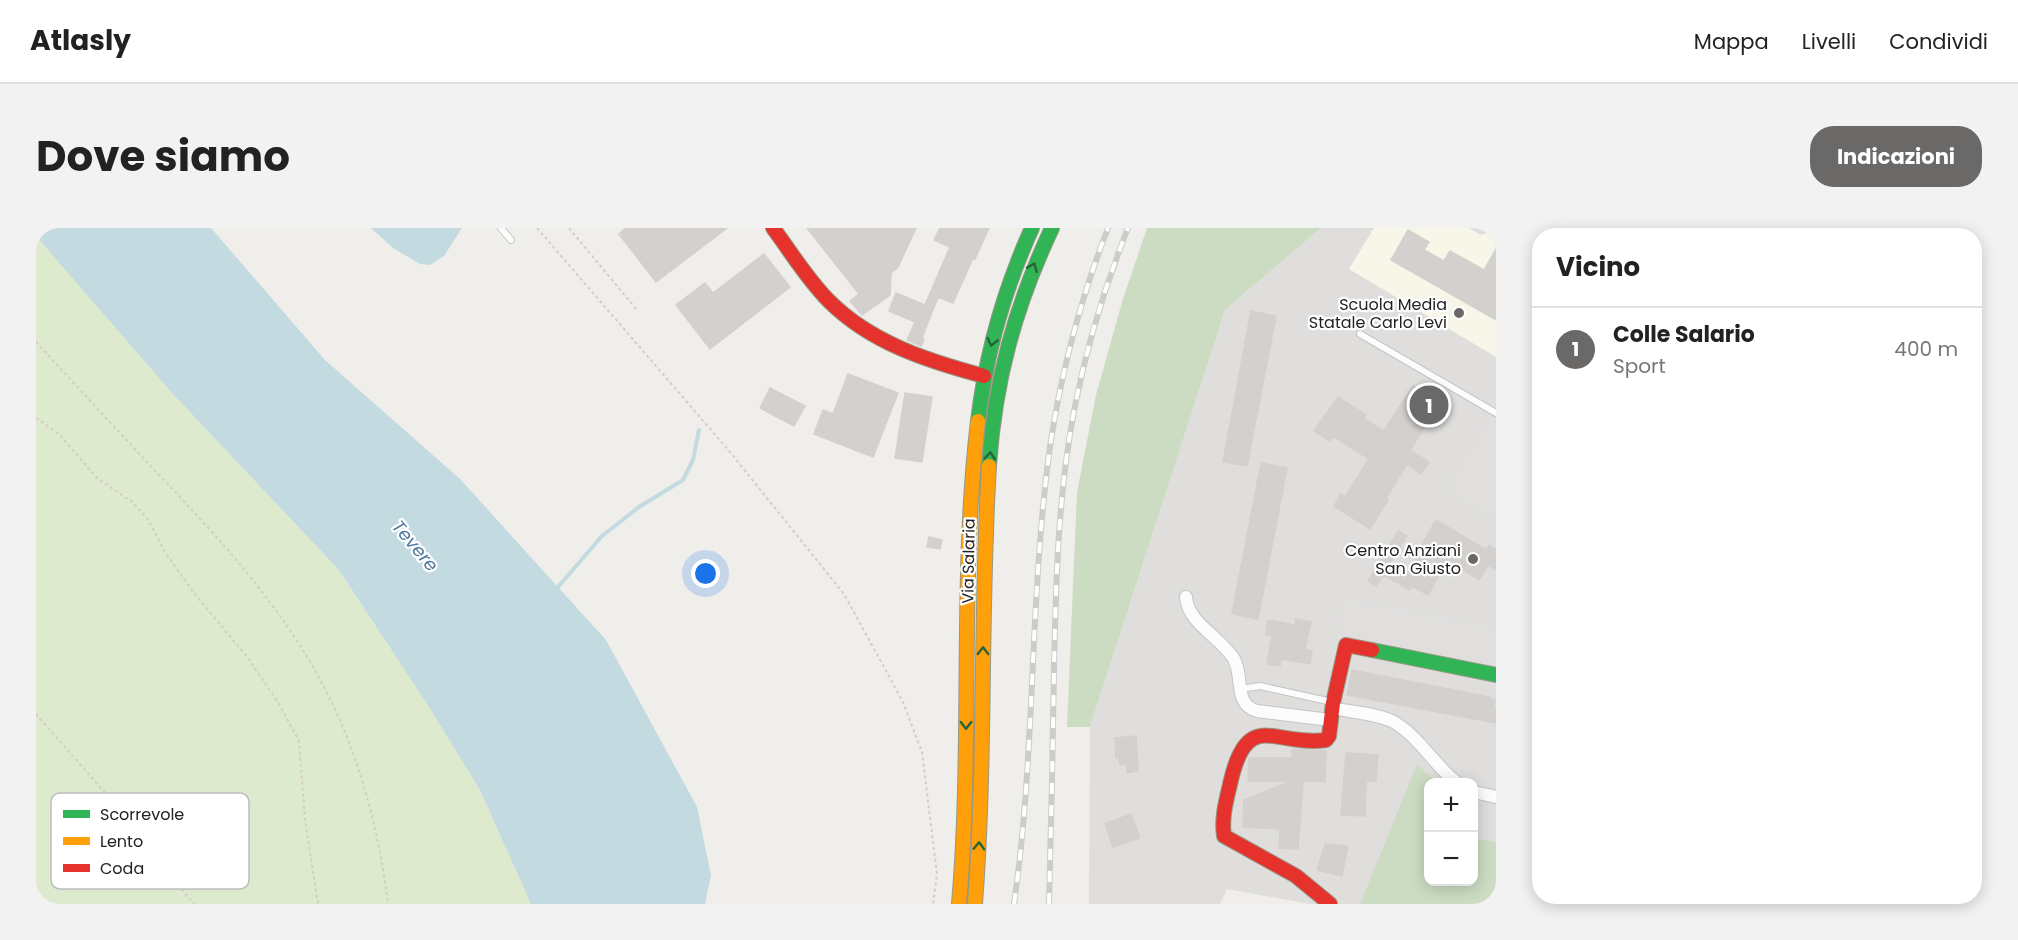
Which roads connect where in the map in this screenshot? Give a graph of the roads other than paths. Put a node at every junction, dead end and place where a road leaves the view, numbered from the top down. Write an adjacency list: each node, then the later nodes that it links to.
1 (501, 228): 5 (lane)
2 (773, 228): 7 (main road)
3 (1032, 228): 7 (main road, Via Salaria, one-way to 7)
4 (1052, 228): 17 (main road, Via Salaria, one-way to 4)
5 (511, 240)
6 (1360, 334): 8 (lane)
7 (984, 376): 16 (main road, Via Salaria, one-way to 16)
8 (1496, 414)
9 (1186, 597): 11 (street)
10 (1496, 675): 12 (main road)
11 (1240, 689): 12 (lane); 12 (street)
12 (1332, 710): 13 (street); 18 (main road)
13 (1451, 778)
14 (1478, 793): 15 (street)
15 (1496, 797)
16 (959, 904)
17 (975, 904)
18 (1330, 904)

